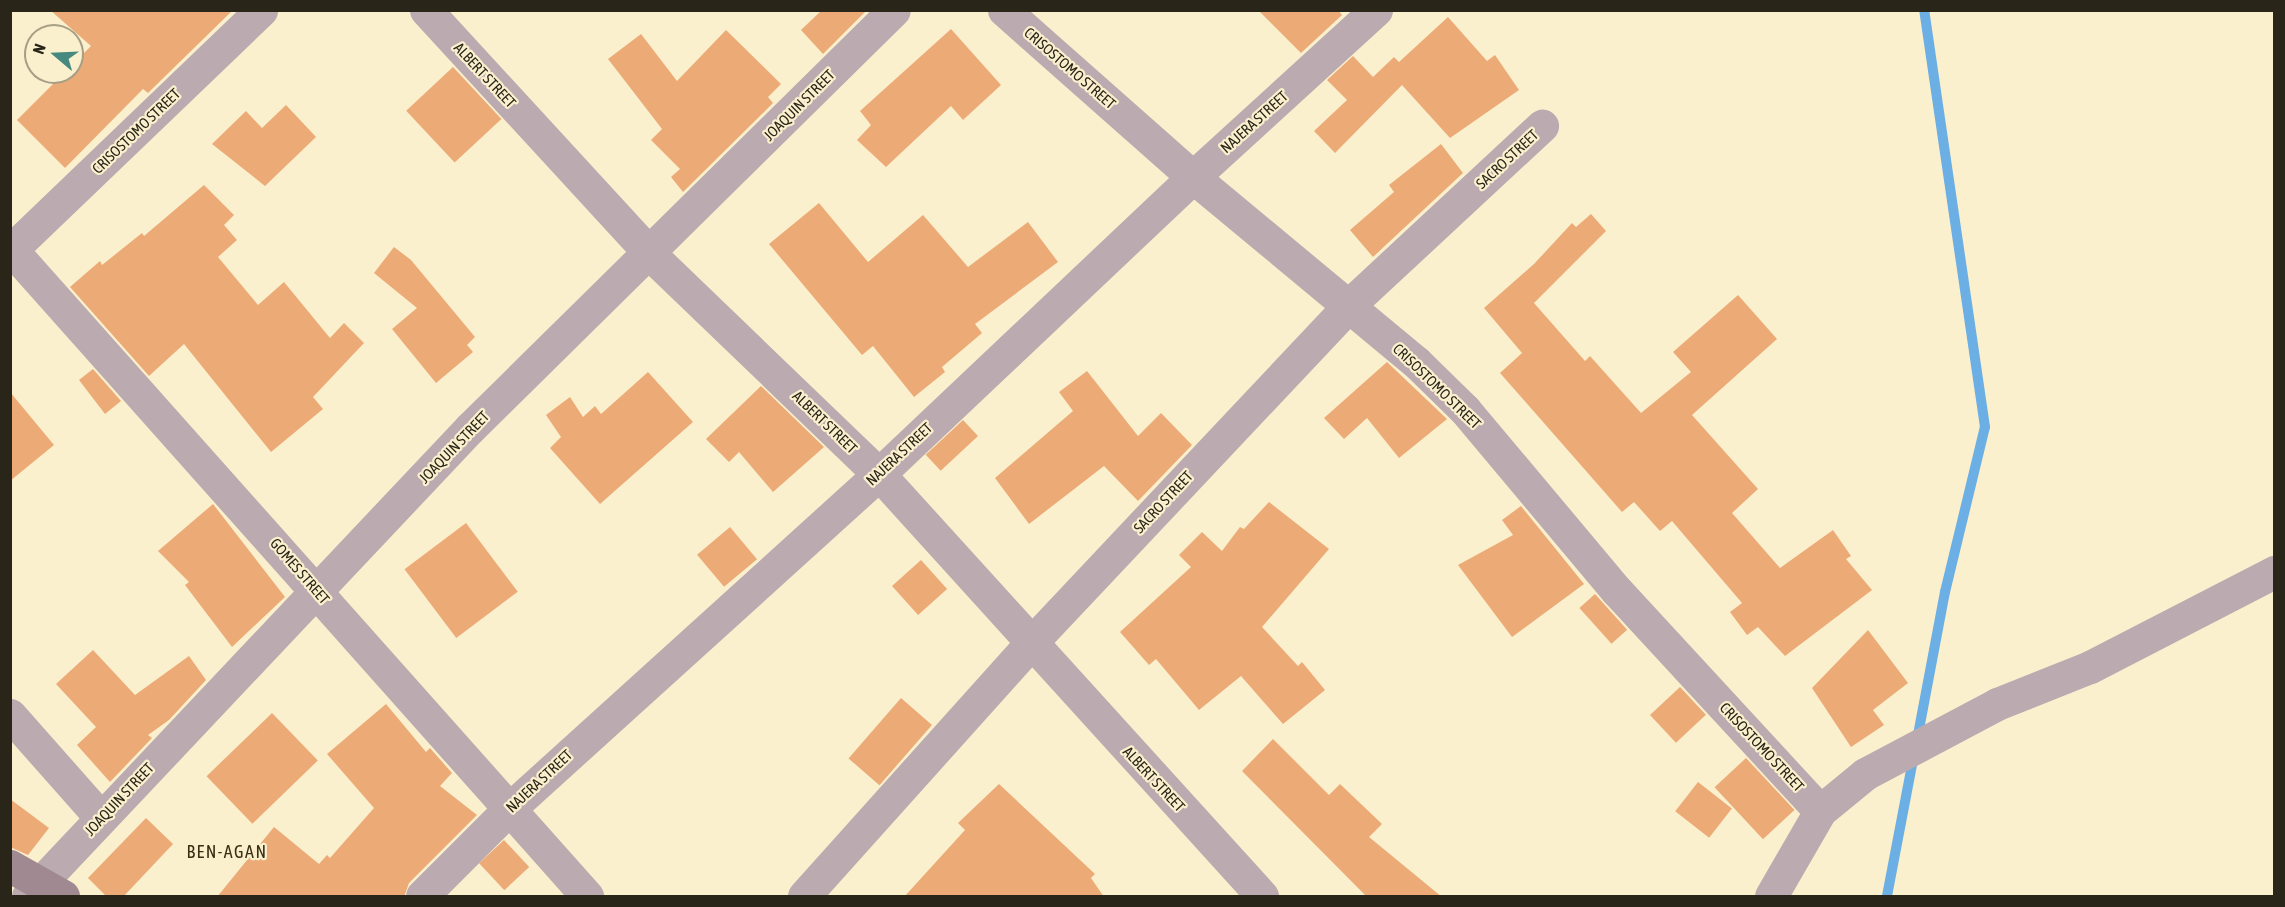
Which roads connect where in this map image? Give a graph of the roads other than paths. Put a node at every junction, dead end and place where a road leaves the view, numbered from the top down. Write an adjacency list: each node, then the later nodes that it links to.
1 (261, 10): 8 (street, CRISOSTOMO STREET)
2 (426, 10): 9 (street, ALBERT STREET)
3 (894, 10): 9 (street, JOAQUIN STREET)
4 (1004, 10): 7 (street, CRISOSTOMO STREET)
5 (1376, 10): 7 (street, NAJERA STREET)
6 (1542, 126): 10 (street, SACRO STREET)
7 (1193, 177): 10 (street, CRISOSTOMO STREET); 11 (street, NAJERA STREET)
8 (11, 250): 13 (street, GOMES STREET)
9 (650, 254): 11 (street, ALBERT STREET); 13 (street, JOAQUIN STREET)
10 (1348, 306): 14 (street, SACRO STREET); 17 (street, CRISOSTOMO STREET)
11 (879, 474): 14 (street, ALBERT STREET); 16 (street, NAJERA STREET)
12 (2274, 572): 17 (street)
13 (318, 590): 16 (street, GOMES STREET); 18 (street, JOAQUIN STREET)
14 (1030, 644): 23 (street, SACRO STREET); 24 (street, ALBERT STREET)
15 (10, 715): 18 (street)
16 (507, 811): 21 (street, NAJERA STREET); 22 (street, GOMES STREET)
17 (1820, 811): 25 (street)
18 (102, 818): 20 (street, JOAQUIN STREET)
19 (10, 866): 20 (main road)
20 (44, 892)
21 (422, 897)
22 (587, 897)
23 (804, 897)
24 (1262, 897)
25 (1772, 897)

